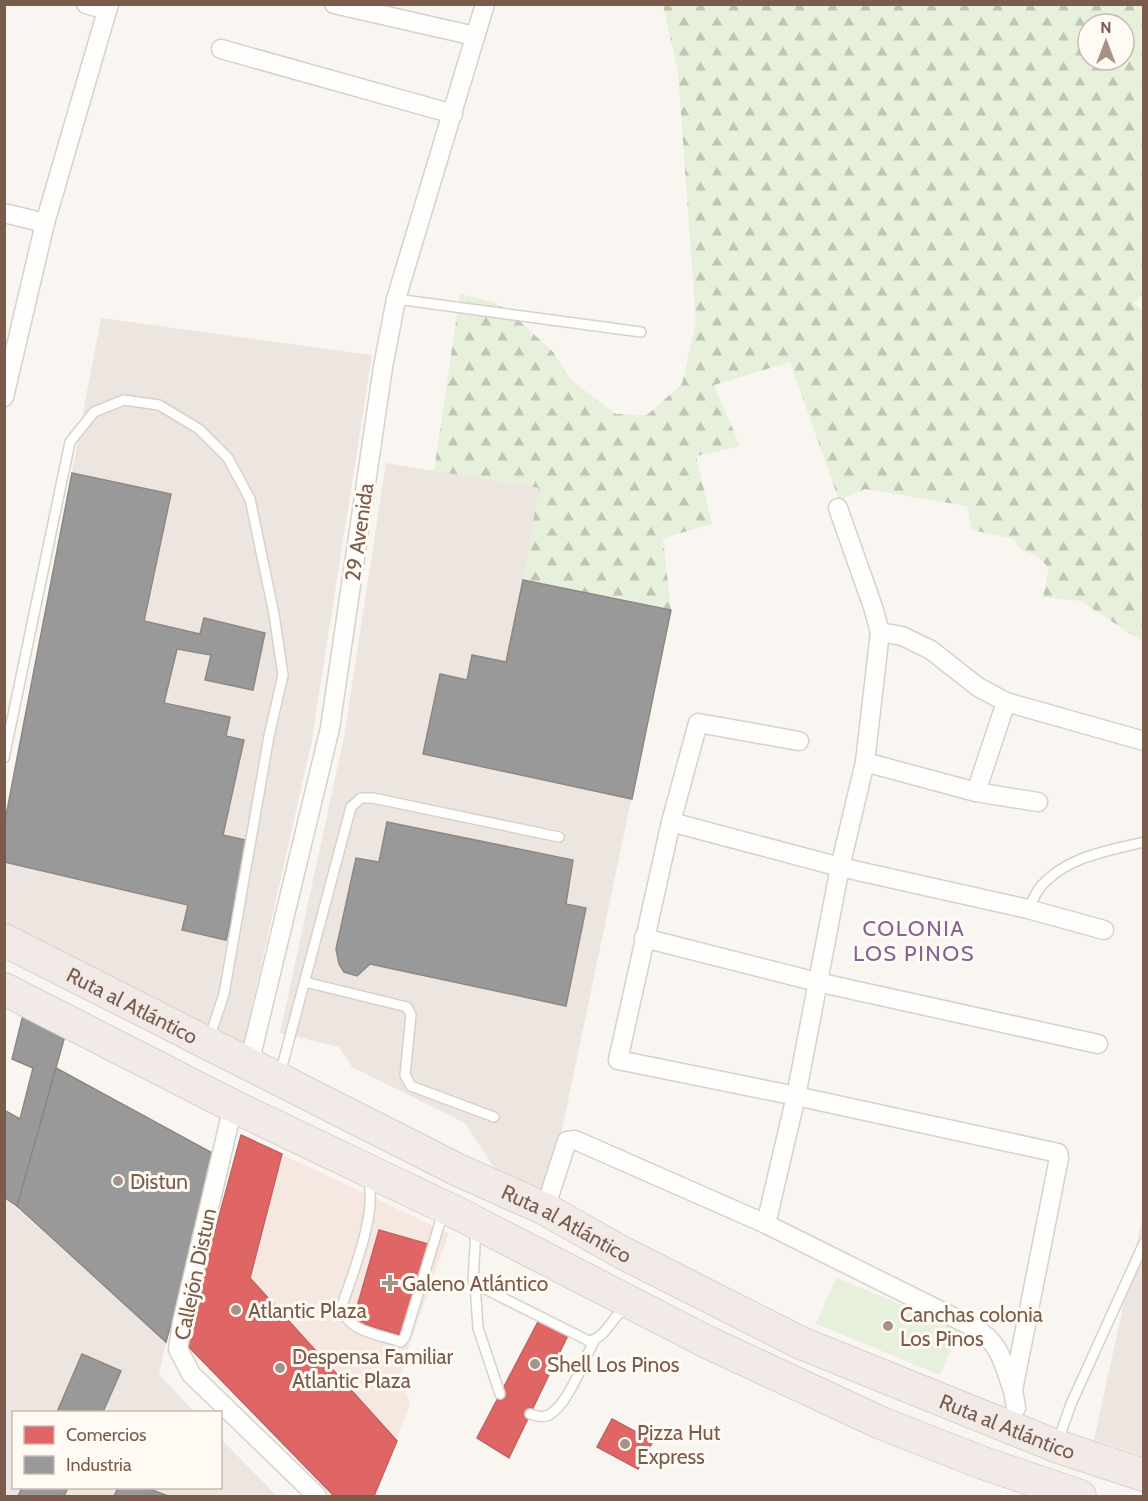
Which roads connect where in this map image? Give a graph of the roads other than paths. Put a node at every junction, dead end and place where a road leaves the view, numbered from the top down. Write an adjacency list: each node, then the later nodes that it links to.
1 (86, 4): 4 (street)
2 (334, 4): 5 (street)
3 (485, 4): 5 (street, 29 Avenida)
4 (108, 8): 9 (street)
5 (475, 36): 7 (street, 29 Avenida)
6 (221, 49): 7 (street)
7 (453, 114): 10 (street, 29 Avenida)
8 (4, 213): 9 (street)
9 (45, 223): 12 (street)
10 (396, 299): 11 (lane); 36 (street, 29 Avenida)
11 (641, 332)
12 (10, 342): 13 (street)
13 (4, 397)
14 (838, 508): 15 (street)
15 (880, 632): 16 (street); 20 (street)
16 (1006, 702): 18 (street); 21 (street)
17 (799, 741): 23 (street)
18 (1143, 741)
19 (4, 758): 34 (lane)
20 (864, 762): 21 (street); 26 (street)
21 (976, 792): 22 (street)
22 (1038, 802)
23 (671, 822): 26 (street); 29 (street)
24 (559, 837): 31 (lane)
25 (1143, 842): 27 (lane)
26 (840, 867): 27 (street); 32 (street)
27 (1028, 909): 28 (street)
28 (1104, 930)
29 (644, 938): 32 (street); 38 (street)
30 (4, 940): 34 (highway, Ruta al Atlántico)
31 (305, 982): 37 (lane); 40 (lane)
32 (817, 982): 35 (street); 38 (street)
33 (4, 989): 39 (highway, Ruta al Atlántico)
34 (208, 1044): 36 (highway, Ruta al Atlántico)
35 (1098, 1044)
36 (249, 1064): 37 (highway, Ruta al Atlántico)
37 (279, 1079): 42 (highway, Ruta al Atlántico)
38 (796, 1096): 44 (street); 44 (street)
39 (233, 1106): 41 (highway, Ruta al Atlántico); 53 (street, Callejón Distun)
40 (494, 1118)
41 (358, 1165): 43 (highway, Ruta al Atlántico); 43 (lane)
42 (544, 1209): 44 (street); 51 (highway, Ruta al Atlántico)
43 (467, 1218): 46 (lane); 47 (highway, Ruta al Atlántico)
44 (766, 1224)
45 (1143, 1243): 51 (lane)
46 (475, 1284): 48 (lane); 49 (lane)
47 (631, 1304): 48 (lane); 54 (highway, Ruta al Atlántico)
48 (594, 1341): 50 (lane)
49 (500, 1394)
50 (530, 1414)
51 (1056, 1446): 52 (highway, Ruta al Atlántico)
52 (1143, 1475)
53 (317, 1497)
54 (1080, 1497)

